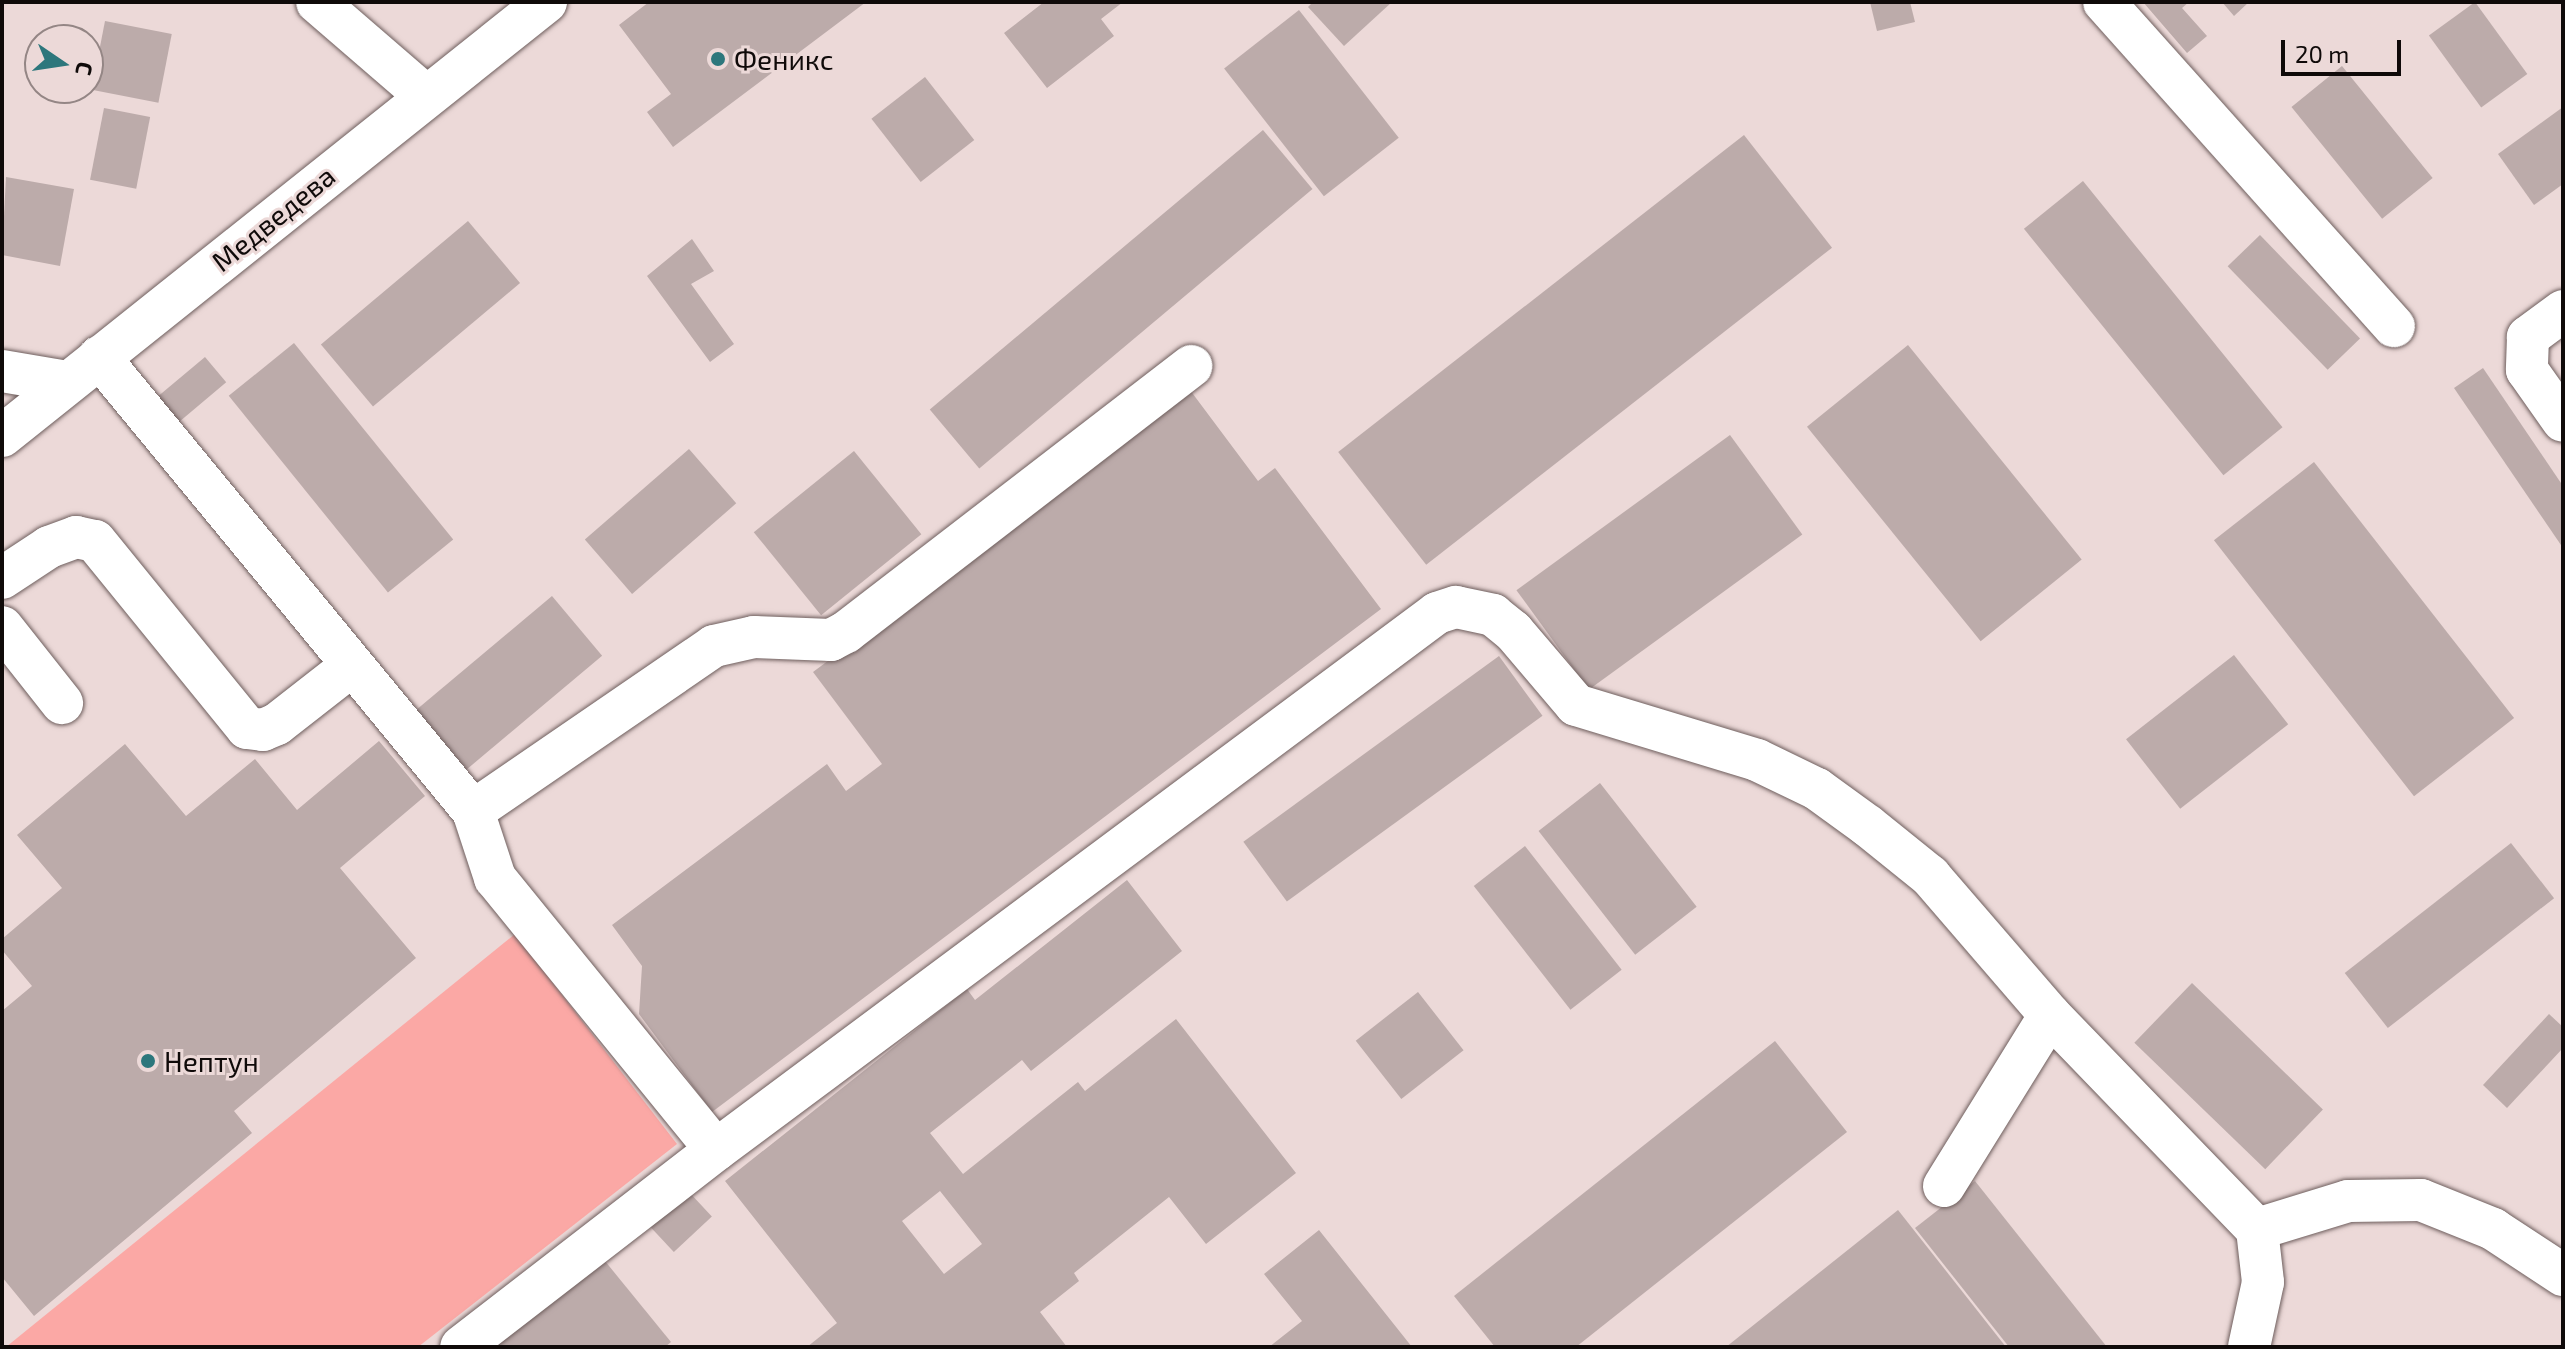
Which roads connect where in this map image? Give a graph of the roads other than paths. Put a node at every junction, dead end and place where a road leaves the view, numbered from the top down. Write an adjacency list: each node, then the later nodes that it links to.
1 (317, 2): 4 (street)
2 (546, 2): 4 (street, Медведева)
3 (2104, 2): 6 (street)
4 (426, 96): 8 (street, Медведева)
5 (2555, 315): 10 (street)
6 (2394, 326)
7 (1192, 366): 16 (street)
8 (83, 370): 9 (street); 11 (street, Медведева); 14 (street)
9 (2, 371)
10 (2563, 421)
11 (2, 436)
12 (2, 578): 14 (street)
13 (2, 627): 15 (street)
14 (350, 667): 16 (street)
15 (62, 703)
16 (473, 811): 18 (street)
17 (2050, 1015): 18 (street); 19 (street); 20 (street)
18 (716, 1150): 22 (street)
19 (1944, 1186)
20 (2257, 1229): 21 (street); 23 (street)
21 (2563, 1275)
22 (461, 1347)
23 (2249, 1347)

